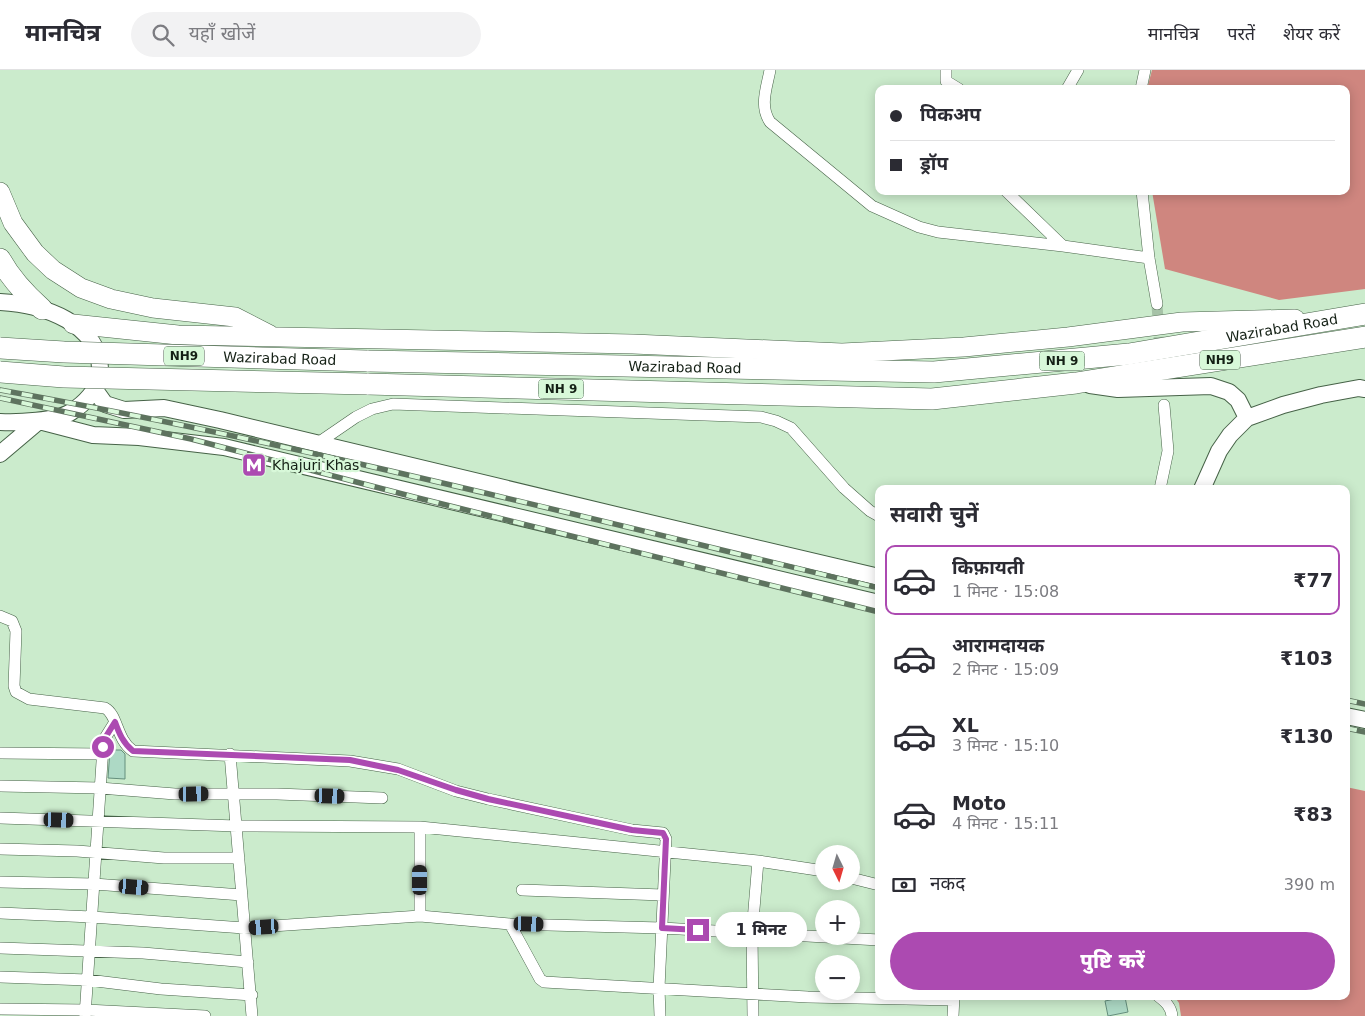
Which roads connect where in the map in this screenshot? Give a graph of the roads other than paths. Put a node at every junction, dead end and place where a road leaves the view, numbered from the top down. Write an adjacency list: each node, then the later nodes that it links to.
1 (770, 70): 11 (street)
2 (946, 70): 5 (street)
3 (1078, 70): 6 (street)
4 (1145, 70): 7 (street)
5 (952, 85)
6 (1069, 85)
7 (1142, 85)
8 (0, 192): 20 (main road)
9 (1010, 195): 11 (street)
10 (1142, 195): 12 (street)
11 (1062, 246): 12 (street)
12 (1149, 258): 15 (street)
13 (0, 259): 16 (highway)
14 (0, 302): 16 (main road)
15 (1157, 304)
16 (42, 309): 19 (main road)
17 (1365, 314): 18 (highway, Wazirabad Road / NH 9)
18 (1343, 317): 20 (main road); 23 (highway, Wazirabad Road / NH 9)
19 (73, 324): 20 (main road); 27 (main road)
20 (272, 337)
21 (1365, 337): 25 (highway, NH9)
22 (0, 348): 23 (highway, Wazirabad Road / NH9, bridge)
23 (368, 361)
24 (0, 372): 25 (highway, Wazirabad Road / NH 9, bridge)
25 (1076, 383): 29 (main road)
26 (1365, 389): 29 (main road)
27 (95, 390): 30 (main road); 32 (main road)
28 (1164, 405): 34 (street)
29 (1248, 418): 35 (main road)
30 (39, 420): 31 (main road); 33 (main road); 38 (main road)
31 (0, 422)
32 (318, 444): 36 (street); 37 (main road)
33 (0, 454)
34 (1161, 485)
35 (1204, 485)
36 (875, 514)
37 (875, 575)
38 (875, 603)
39 (3, 617): 42 (street)
40 (1350, 717): 41 (main road)
41 (1365, 720)
42 (115, 722): 44 (street); 45 (street)
43 (0, 753): 44 (street)
44 (102, 754): 47 (street)
45 (230, 754): 48 (street); 55 (street)
46 (0, 786): 47 (street)
47 (100, 788): 48 (street); 51 (street)
48 (233, 793): 49 (street); 52 (street)
49 (382, 798)
50 (0, 818): 51 (street)
51 (98, 821): 52 (street); 56 (street)
52 (237, 826): 53 (street); 57 (street)
53 (420, 826): 55 (street); 68 (street)
54 (0, 849): 56 (street)
55 (665, 852): 58 (street); 66 (street)
56 (96, 853): 57 (street); 62 (street)
57 (239, 858): 65 (street)
58 (758, 861): 59 (street); 73 (street)
59 (815, 870)
60 (860, 880): 63 (street)
61 (0, 882): 62 (street)
62 (94, 884): 65 (street); 69 (street)
63 (875, 884)
64 (522, 890): 66 (street)
65 (242, 894): 71 (street)
66 (663, 895): 72 (street)
67 (0, 913): 69 (street)
68 (420, 916): 70 (street); 71 (street)
69 (92, 917): 71 (street); 76 (street)
70 (510, 924): 72 (street); 80 (street)
71 (244, 928): 77 (street)
72 (662, 928): 73 (street); 80 (street)
73 (752, 933): 74 (street); 81 (street)
74 (875, 940)
75 (0, 948): 76 (street)
76 (90, 951): 77 (street); 79 (street)
77 (248, 962): 82 (street)
78 (0, 977): 79 (street)
79 (88, 980): 82 (street); 87 (street)
80 (659, 988): 81 (street); 90 (street)
81 (752, 993): 83 (street); 91 (street)
82 (252, 995): 89 (street)
83 (875, 998)
84 (954, 1000): 92 (street)
85 (1164, 1000): 93 (street)
86 (0, 1009): 87 (street)
87 (86, 1013): 88 (street)
88 (205, 1016)
89 (252, 1016)
90 (660, 1016)
91 (753, 1016)
92 (954, 1016)
93 (1172, 1016)

